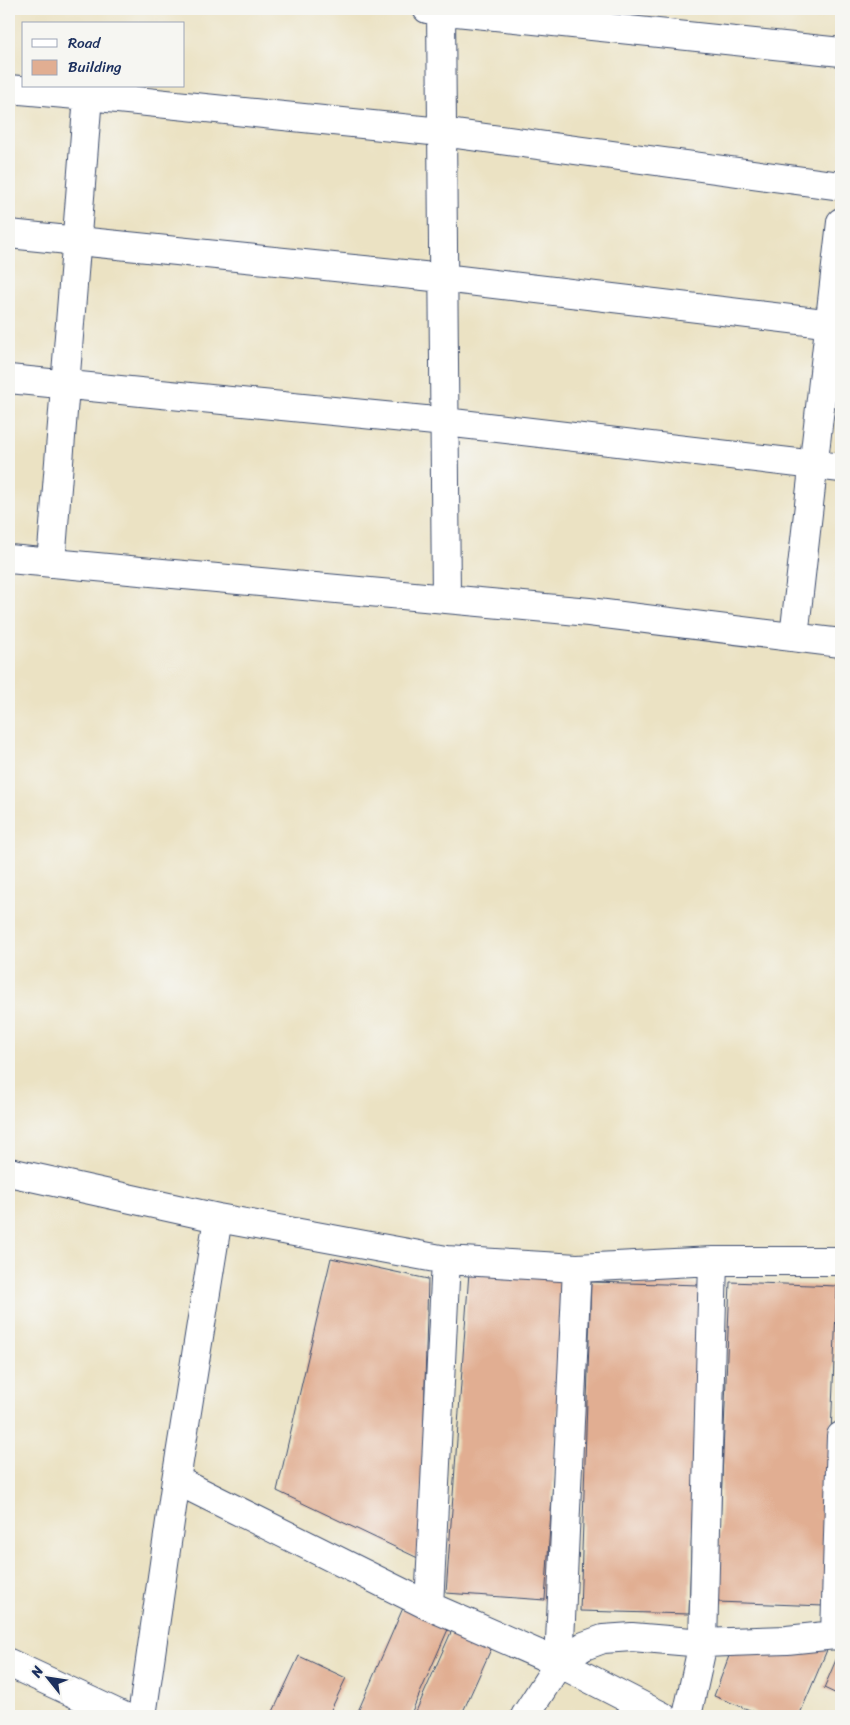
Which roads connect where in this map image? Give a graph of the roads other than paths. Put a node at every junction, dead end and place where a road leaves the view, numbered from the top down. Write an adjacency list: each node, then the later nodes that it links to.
1 (436, 9): 3 (street); 7 (street)
2 (518, 9): 3 (street)
3 (490, 16): 4 (street)
4 (841, 52)
5 (9, 89): 6 (street)
6 (88, 96): 7 (street); 11 (street)
7 (441, 132): 8 (street); 12 (street)
8 (841, 186)
9 (841, 222): 13 (street)
10 (9, 234): 11 (street)
11 (77, 241): 12 (street); 15 (street)
12 (444, 278): 13 (street); 16 (street)
13 (836, 325): 17 (street)
14 (9, 379): 15 (street)
15 (65, 385): 16 (street); 20 (street)
16 (445, 422): 17 (street); 21 (street)
17 (814, 464): 18 (street); 22 (street)
18 (841, 468)
19 (9, 559): 20 (street)
20 (51, 563): 21 (street)
21 (446, 599): 22 (street)
22 (794, 637): 23 (street)
23 (841, 643)
24 (9, 1172): 25 (street)
25 (218, 1218): 26 (street); 31 (street)
26 (446, 1260): 29 (street); 32 (street)
27 (713, 1261): 28 (street); 29 (street); 34 (street)
28 (841, 1261)
29 (577, 1268): 36 (street)
30 (841, 1436): 33 (street)
31 (176, 1480): 32 (street); 38 (street)
32 (429, 1606): 36 (street)
33 (838, 1636): 34 (street)
34 (703, 1643): 36 (street); 41 (street)
35 (9, 1663): 37 (street)
36 (559, 1663): 39 (street); 40 (street)
37 (123, 1716)
38 (142, 1716)
39 (525, 1716)
40 (662, 1716)
41 (687, 1716)

